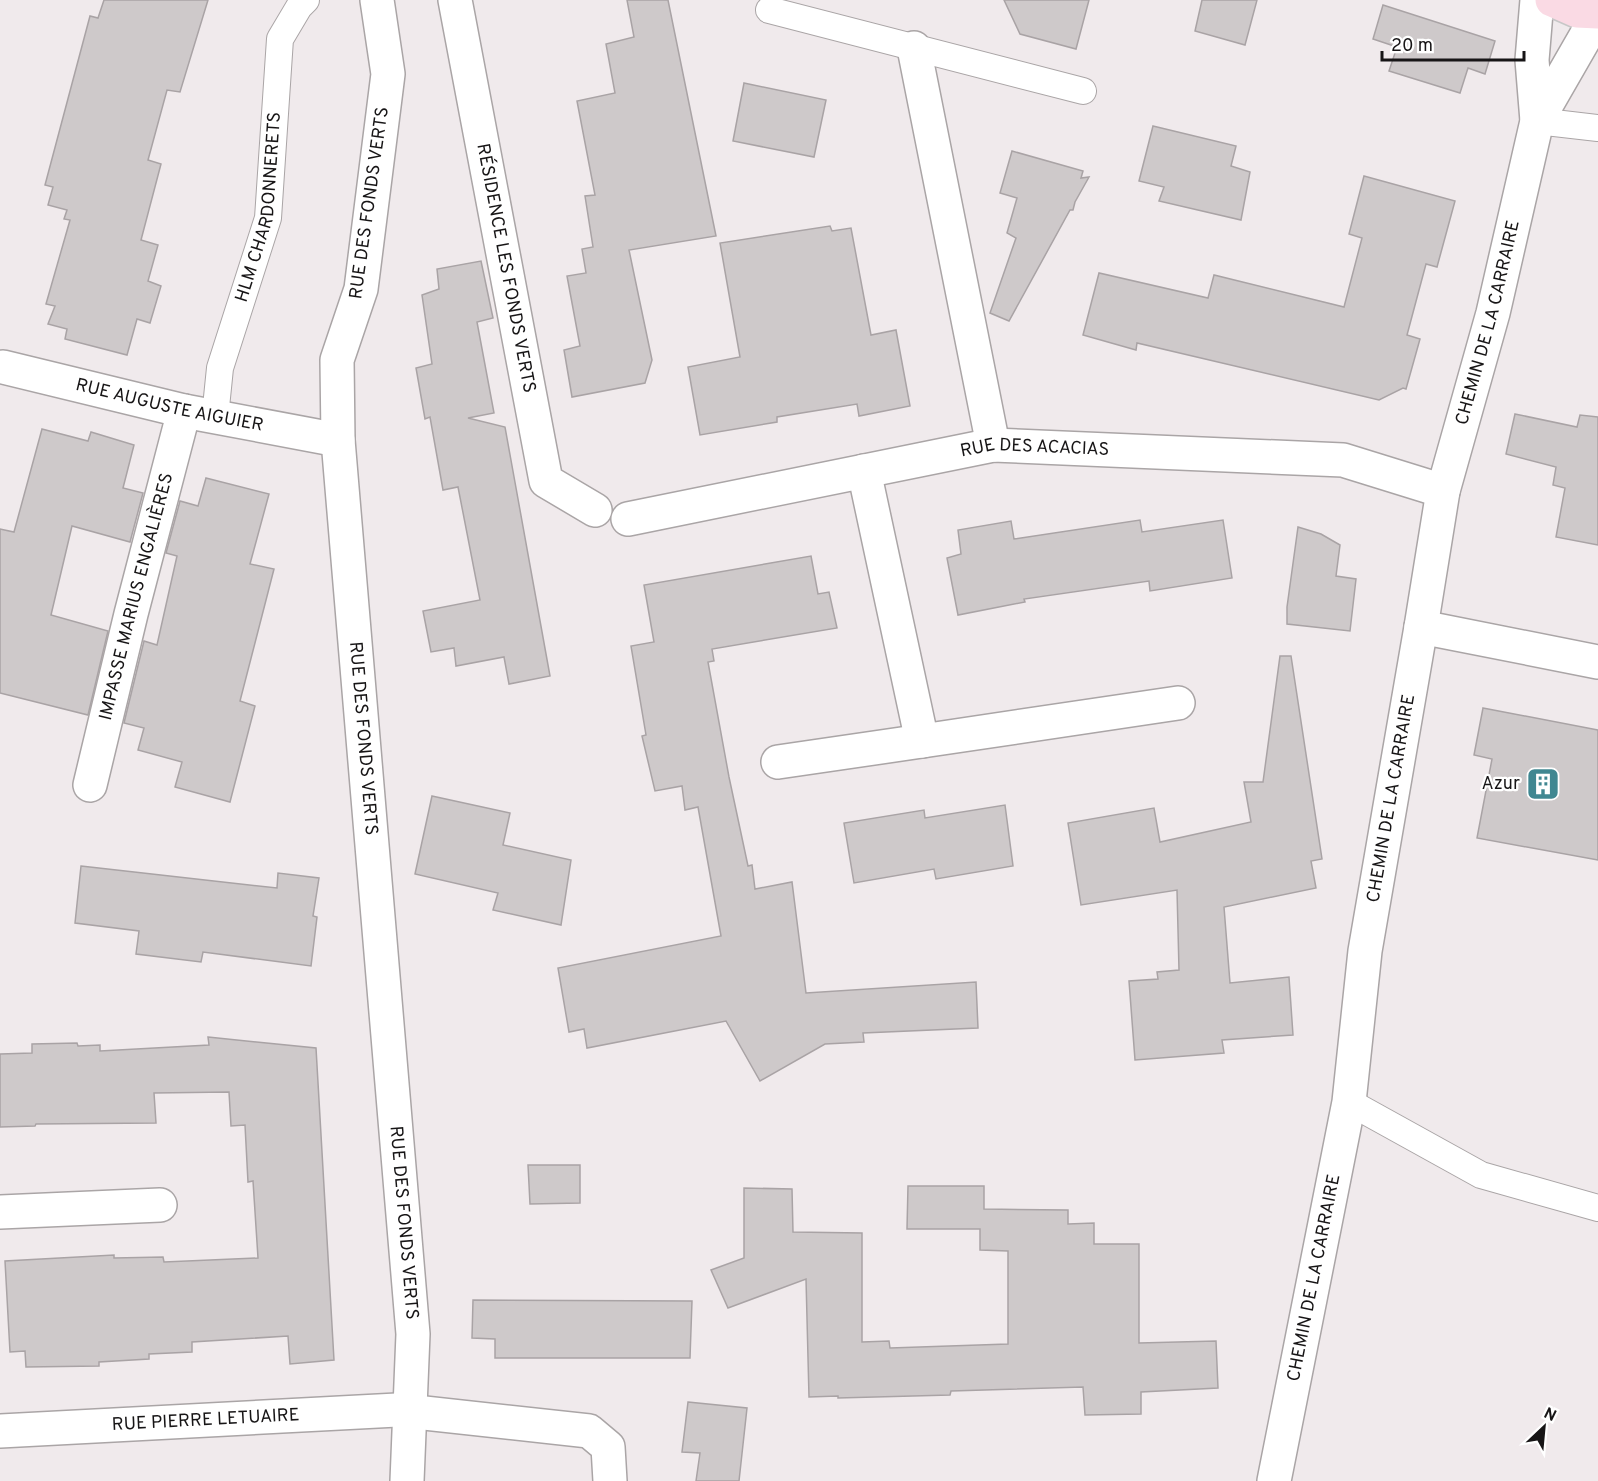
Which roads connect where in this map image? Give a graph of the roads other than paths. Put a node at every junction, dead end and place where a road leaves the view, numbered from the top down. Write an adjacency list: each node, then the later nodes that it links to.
1 (306, 0): 13 (lane, HLM CHARDONNERETS)
2 (377, 0): 14 (street, RUE DES FONDS VERTS)
3 (455, 0): 18 (street, RÉSIDENCE LES FONDS VERTS)
4 (1537, 0): 10 (street, CHEMIN DE LA CARRAIRE)
5 (1552, 0): 7 (main road)
6 (769, 10): 8 (lane)
7 (1598, 14): 10 (street, CHEMIN DE LA CARRAIRE)
8 (914, 48): 9 (lane); 15 (street)
9 (1083, 91)
10 (1537, 121): 11 (lane); 17 (street, CHEMIN DE LA CARRAIRE)
11 (1598, 128)
12 (1, 368): 13 (street, RUE AUGUSTE AIGUIER)
13 (200, 414): 14 (street, RUE AUGUSTE AIGUIER); 25 (street, IMPASSE MARIUS ENGALIÈRES)
14 (338, 440): 30 (street, RUE DES FONDS VERTS)
15 (993, 445): 16 (street, RUE DES ACACIAS); 17 (street, RUE DES ACACIAS)
16 (864, 471): 19 (street, RUE DES ACACIAS); 23 (street)
17 (1443, 490): 20 (street, CHEMIN DE LA CARRAIRE)
18 (595, 510)
19 (628, 519)
20 (1421, 627): 21 (street); 26 (street, CHEMIN DE LA CARRAIRE)
21 (1598, 662)
22 (1178, 703): 23 (street)
23 (922, 741): 24 (street)
24 (778, 762)
25 (90, 785)
26 (1349, 1102): 28 (lane); 34 (street, CHEMIN DE LA CARRAIRE)
27 (160, 1205): 29 (street)
28 (1598, 1208)
29 (0, 1212)
30 (411, 1412): 31 (street, RUE PIERRE LETUAIRE); 32 (street, RUE DES FONDS VERTS); 33 (street, RUE PIERRE LETUAIRE)
31 (0, 1431)
32 (407, 1481)
33 (610, 1481)
34 (1274, 1481)

